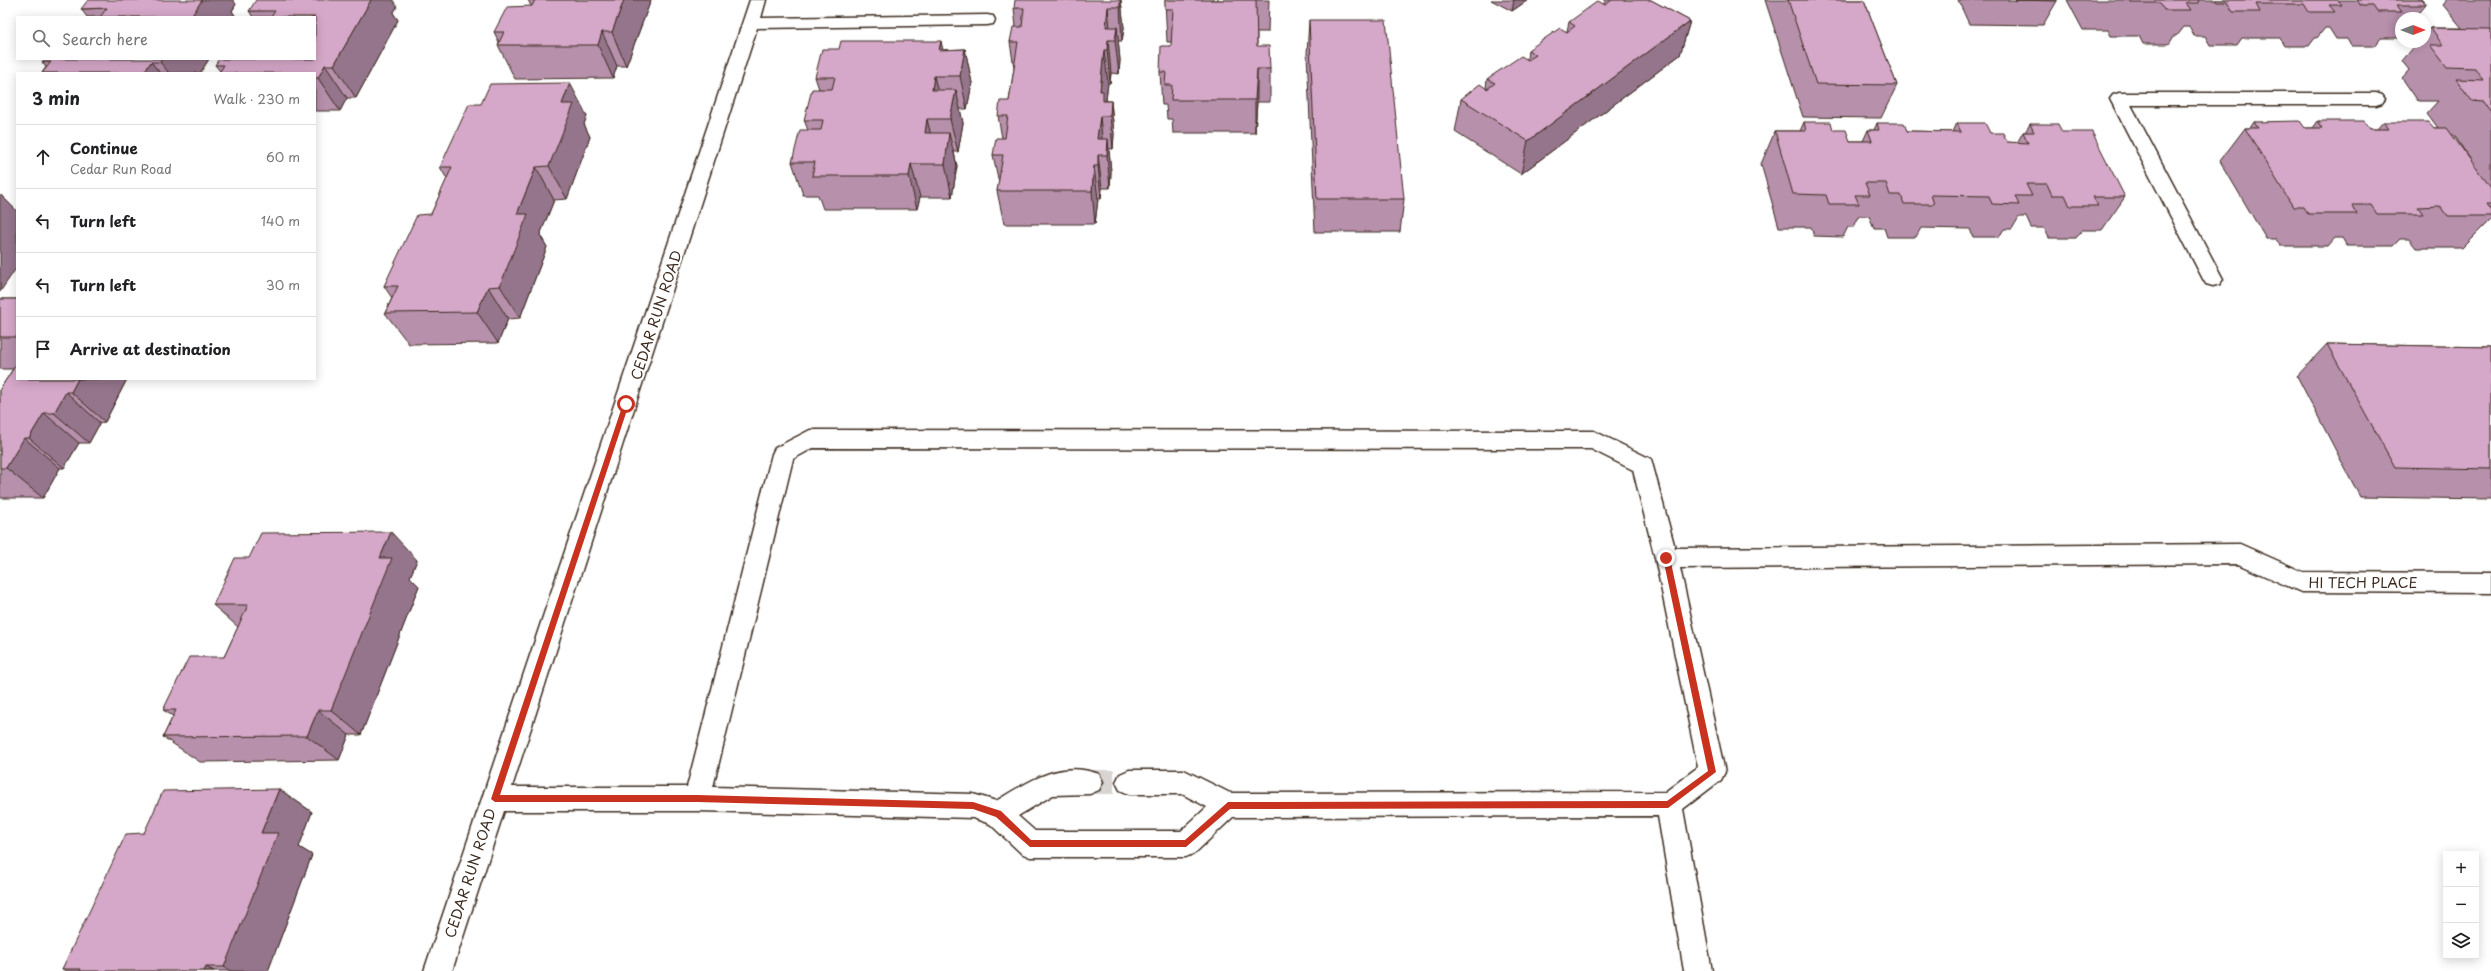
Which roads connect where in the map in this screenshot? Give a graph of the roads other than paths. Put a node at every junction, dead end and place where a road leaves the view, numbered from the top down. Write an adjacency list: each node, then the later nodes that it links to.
1 (758, 0): 3 (street, CEDAR RUN ROAD)
2 (987, 20): 3 (street)
3 (750, 23): 10 (street, CEDAR RUN ROAD)
4 (2376, 99): 5 (street)
5 (2213, 279)
6 (1666, 558): 7 (street, HI TECH PLACE); 11 (street); 12 (street)
7 (2491, 583)
8 (1090, 782): 14 (street)
9 (1130, 782): 13 (street)
10 (495, 799): 11 (street); 15 (street, CEDAR RUN ROAD)
11 (697, 799): 14 (street)
12 (1668, 804): 13 (street); 16 (street)
13 (1228, 805): 14 (street)
14 (998, 814)
15 (438, 971)
16 (1698, 971)

